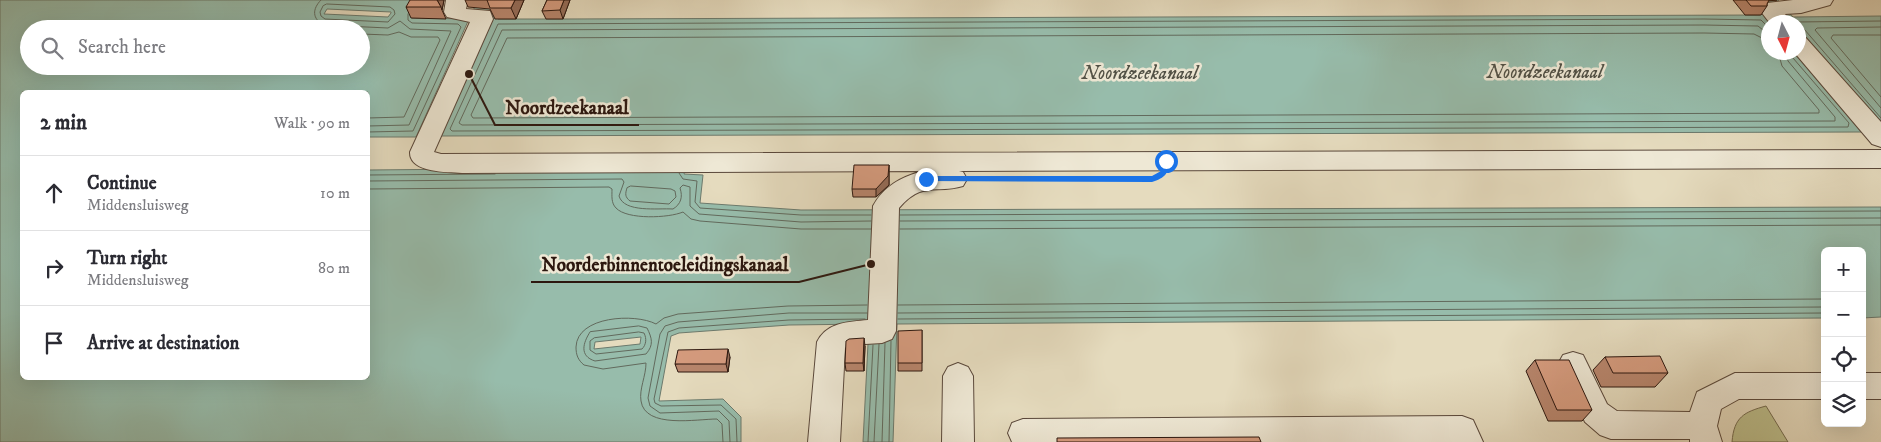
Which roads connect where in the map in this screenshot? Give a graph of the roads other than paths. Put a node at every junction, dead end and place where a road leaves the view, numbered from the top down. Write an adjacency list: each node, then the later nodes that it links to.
1 (1822, 0): 3 (street)
2 (463, 8): 6 (street)
3 (1775, 15)
4 (1806, 52): 5 (street)
5 (1881, 138)
6 (428, 139): 8 (street)
7 (1881, 159): 8 (street)
8 (1166, 161): 16 (street)
9 (1573, 364): 15 (street)
10 (958, 376): 17 (street)
11 (1821, 386): 15 (street)
12 (1866, 386): 13 (street)
13 (1881, 386)
14 (1022, 433): 18 (street)
15 (1704, 434)
16 (824, 442)
17 (958, 442)
18 (1467, 442)

